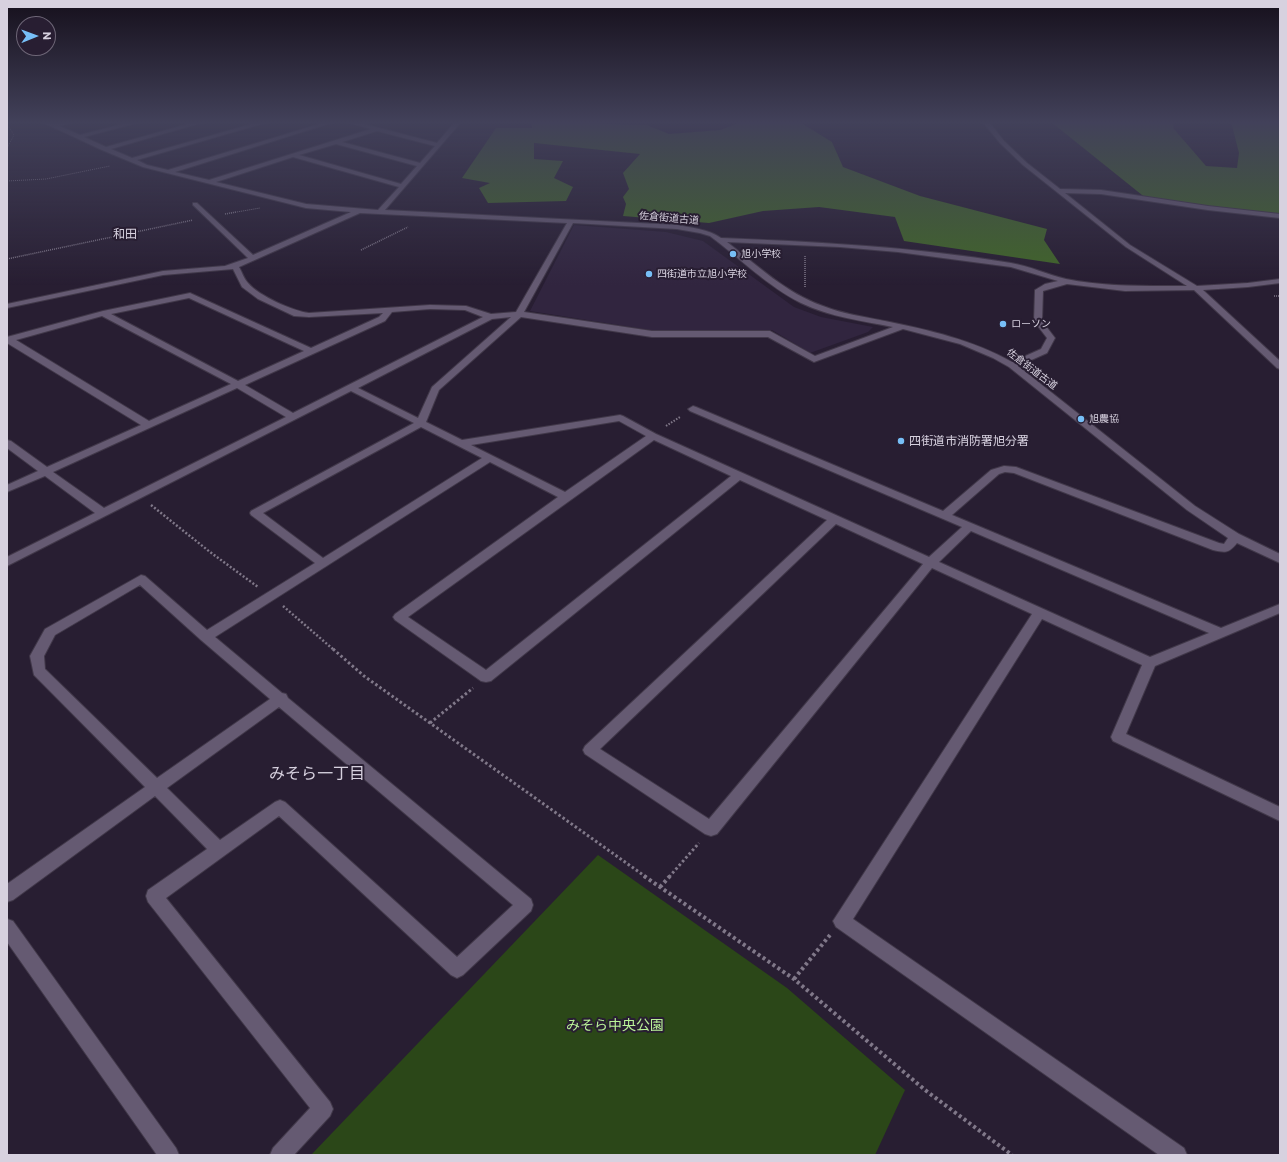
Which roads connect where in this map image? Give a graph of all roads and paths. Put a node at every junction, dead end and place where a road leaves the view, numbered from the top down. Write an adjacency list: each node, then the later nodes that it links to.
1 (60, 176): 7 (path)
2 (185, 176): 8 (street, 佐倉街道古道)
3 (229, 176): 8 (street)
4 (368, 176): 9 (street)
5 (411, 176): 9 (street)
6 (1041, 176): 10 (street)
7 (7, 181)
8 (210, 182): 11 (street, 佐倉街道古道)
9 (403, 186): 14 (street)
10 (1060, 191): 17 (street); 27 (street)
11 (285, 201): 13 (street, 佐倉街道古道); 16 (path)
12 (195, 204): 16 (street)
13 (360, 211): 14 (street, 佐倉街道古道); 22 (street)
14 (380, 212): 15 (street, 佐倉街道古道)
15 (433, 214): 18 (street, 佐倉街道古道); 21 (path)
16 (208, 216): 22 (street); 23 (path)
17 (1280, 216)
18 (571, 221): 19 (street, 佐倉街道古道); 32 (street)
19 (719, 240): 20 (street); 28 (street, 佐倉街道古道)
20 (805, 244): 25 (street); 28 (path)
21 (361, 250)
22 (252, 258): 24 (street)
23 (7, 259)
24 (235, 266): 29 (street); 30 (street)
25 (1066, 281): 27 (street); 37 (street)
26 (1280, 281): 27 (street)
27 (1196, 288): 38 (street)
28 (790, 294): 34 (street, 佐倉街道古道)
29 (7, 306)
30 (390, 309): 33 (street); 36 (street)
31 (103, 313): 35 (street); 36 (street); 39 (street)
32 (519, 314): 33 (street); 34 (street); 43 (street)
33 (490, 317): 40 (street)
34 (902, 326): 37 (street, 佐倉街道古道)
35 (8, 340): 44 (street)
36 (311, 351): 39 (street)
37 (1012, 365): 58 (street, 佐倉街道古道)
38 (1280, 366)
39 (237, 384): 42 (street); 44 (street)
40 (352, 388): 42 (street); 43 (street)
41 (693, 409): 45 (path); 55 (street)
42 (293, 417): 52 (street)
43 (421, 423): 46 (street); 61 (street)
44 (148, 425): 49 (street)
45 (653, 436): 46 (street); 50 (street); 53 (street)
46 (462, 443): 48 (street)
47 (7, 444): 49 (street)
48 (490, 458): 53 (street); 61 (street)
49 (46, 472): 51 (street); 54 (street)
50 (739, 476): 56 (street); 69 (street)
51 (7, 490)
52 (139, 495): 54 (street); 63 (path)
53 (566, 496): 69 (street)
54 (103, 514): 60 (street)
55 (945, 515): 57 (street); 58 (street)
56 (835, 519): 62 (street); 74 (street)
57 (970, 526): 62 (street); 66 (street)
58 (1236, 537): 59 (street, 佐倉街道古道)
59 (1280, 559)
60 (7, 562)
61 (323, 563): 63 (street)
62 (930, 563): 65 (street); 74 (street)
63 (271, 596): 67 (street); 71 (path)
64 (1280, 608): 66 (street)
65 (1039, 613): 68 (street); 78 (street)
66 (1221, 633): 68 (street)
67 (206, 637): 70 (street); 72 (street)
68 (1150, 663): 73 (street)
69 (486, 677): 71 (path)
70 (281, 698): 72 (street); 75 (street)
71 (430, 723): 76 (path)
72 (156, 788): 75 (street); 77 (street)
73 (1280, 814)
74 (711, 829): 76 (path)
75 (219, 850): 82 (street)
76 (660, 887): 80 (path)
77 (7, 894)
78 (842, 921): 80 (path); 84 (street)
79 (7, 927): 81 (street)
80 (794, 980): 83 (path)
81 (169, 1155)
82 (280, 1155)
83 (1012, 1155)
84 (1177, 1155)

